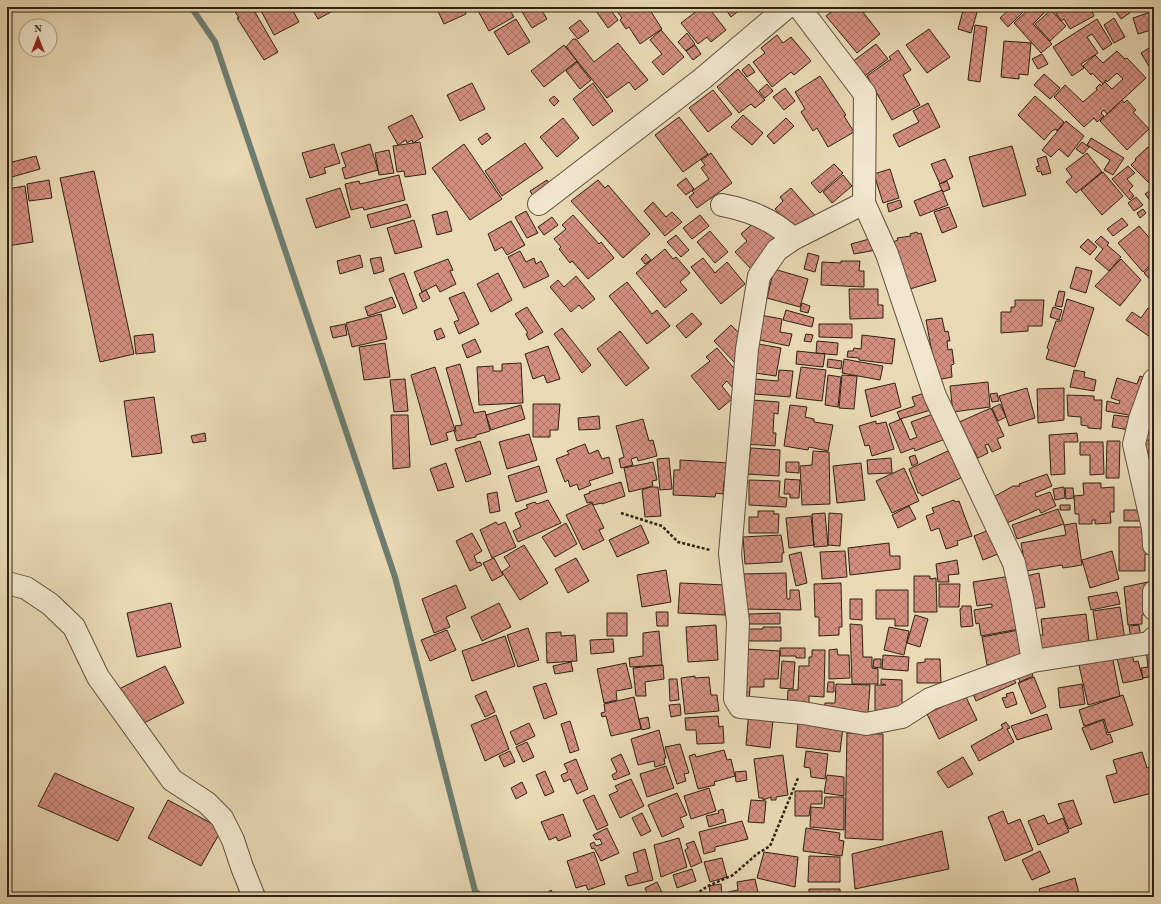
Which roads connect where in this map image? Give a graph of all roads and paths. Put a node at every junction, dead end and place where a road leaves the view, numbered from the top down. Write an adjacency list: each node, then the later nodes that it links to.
1 (787, 7): 4 (street)
2 (799, 7): 3 (street)
3 (864, 203): 6 (street); 15 (street)
4 (539, 204)
5 (722, 205): 6 (street)
6 (793, 239): 10 (street)
7 (1154, 380): 9 (street)
8 (621, 513): 10 (path)
9 (1154, 546)
10 (730, 554): 15 (street)
11 (7, 583): 17 (street)
12 (1154, 592): 13 (street)
13 (1154, 609)
14 (1154, 638): 15 (street)
15 (1033, 661)
16 (798, 778): 18 (path)
17 (254, 897)
18 (691, 897)

